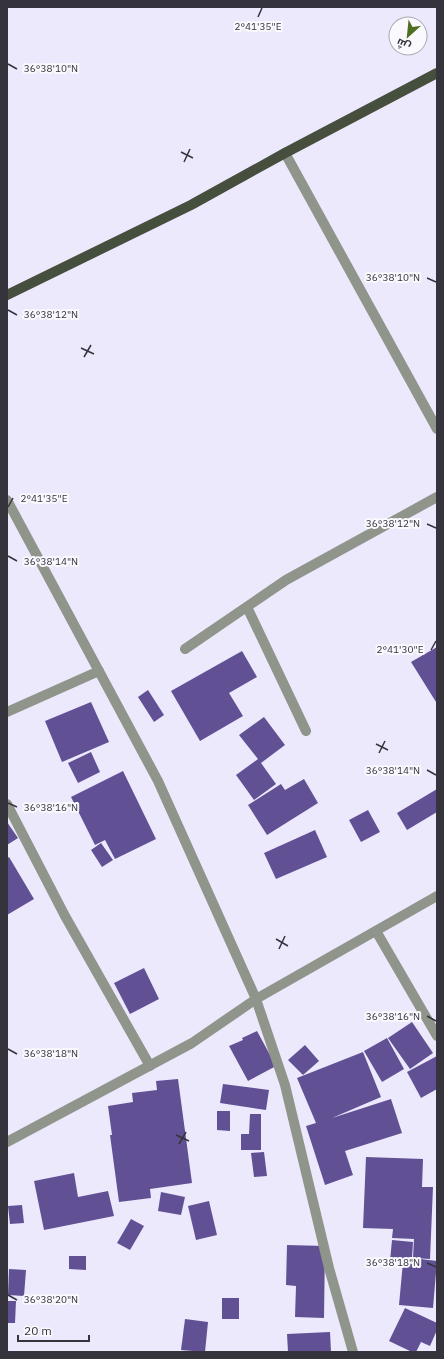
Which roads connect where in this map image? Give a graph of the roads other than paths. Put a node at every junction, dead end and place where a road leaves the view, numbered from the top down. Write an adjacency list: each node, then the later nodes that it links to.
1 (437, 72): 2 (main road)
2 (285, 153): 3 (main road); 4 (street)
3 (7, 295)
4 (437, 429)
5 (437, 497): 7 (street)
6 (7, 500): 9 (street)
7 (247, 607): 8 (street); 11 (street)
8 (185, 649)
9 (99, 671): 10 (street); 15 (street)
10 (7, 712)
11 (306, 732)
12 (7, 804): 17 (street)
13 (437, 896): 14 (street)
14 (376, 931): 15 (street); 16 (street)
15 (256, 999): 17 (street); 19 (street)
16 (437, 1036)
17 (150, 1066): 18 (street)
18 (7, 1142)
19 (353, 1352)

